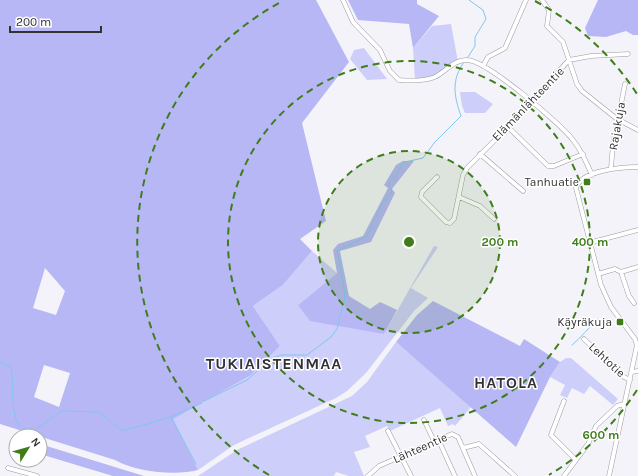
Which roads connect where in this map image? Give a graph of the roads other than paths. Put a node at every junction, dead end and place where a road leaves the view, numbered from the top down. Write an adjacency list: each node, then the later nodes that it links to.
1 (343, 0): 6 (street)
2 (526, 0): 6 (street)
3 (542, 0): 5 (street)
4 (628, 54): 5 (street, Elämänlähteentie)
5 (569, 60): 8 (street, Elämänlähteentie); 9 (street)
6 (482, 66): 8 (street)
7 (625, 84): 9 (street, Rajakuja)
8 (531, 102): 10 (street, Elämänlähteentie); 13 (street)
9 (617, 119): 11 (street); 15 (street, Rajakuja)
10 (508, 127): 12 (street, Elämänlähteentie); 13 (street)
11 (638, 130)
12 (480, 154): 18 (street); 19 (street, Elämänlähteentie)
13 (583, 154): 16 (street)
14 (638, 167): 15 (street)
15 (611, 168): 16 (street)
16 (592, 175): 22 (street)
17 (438, 177): 19 (street, Elämänlähteentie)
18 (523, 191)
19 (459, 197): 20 (street)
20 (494, 219)
21 (638, 230): 22 (street)
22 (590, 243): 25 (street)
23 (638, 267): 24 (street)
24 (621, 272): 25 (street); 26 (street)
25 (598, 274): 28 (street)
26 (634, 303)
27 (584, 339): 31 (street, Lehtotie)
28 (637, 343): 30 (street)
29 (638, 371): 30 (street)
30 (632, 372): 31 (street)
31 (630, 380): 33 (street)
32 (564, 401): 39 (street)
33 (624, 404): 39 (street); 48 (street)
34 (424, 420): 36 (street)
35 (388, 431): 38 (street)
36 (436, 440): 37 (street, Lähteentie); 38 (street, Lähteentie); 44 (street)
37 (463, 448): 45 (street); 46 (street)
38 (401, 456): 42 (street, Lähteentie); 43 (street)
39 (576, 460): 47 (street)
40 (8, 468): 41 (street)
41 (37, 476)
42 (368, 476)
43 (411, 476)
44 (455, 476)
45 (475, 476)
46 (515, 476)
47 (564, 476)
48 (609, 476)

